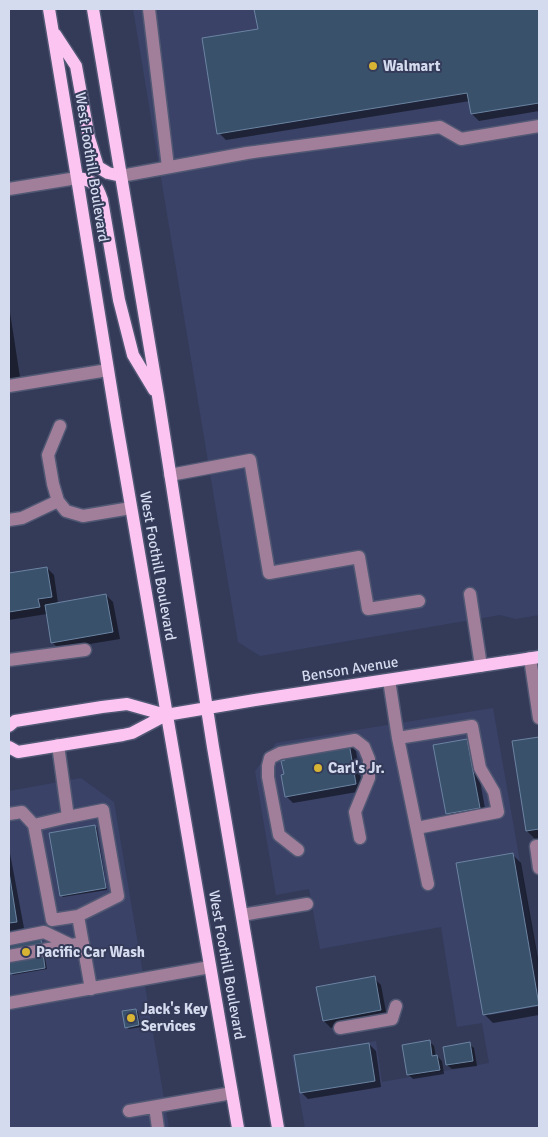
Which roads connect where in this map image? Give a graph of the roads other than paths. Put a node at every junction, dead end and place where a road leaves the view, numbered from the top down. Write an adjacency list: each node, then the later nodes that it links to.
1 (49, 9): 4 (main road, West Foothill Boulevard)
2 (93, 9): 7 (main road, West Foothill Boulevard)
3 (149, 9): 6 (street)
4 (52, 30): 7 (main road); 8 (main road, West Foothill Boulevard)
5 (539, 126): 6 (street)
6 (168, 167): 7 (street)
7 (121, 176): 12 (main road, West Foothill Boulevard)
8 (77, 178): 9 (street); 10 (main road, West Foothill Boulevard); 12 (main road)
9 (9, 189)
10 (108, 370): 11 (street); 16 (main road, West Foothill Boulevard)
11 (9, 386)
12 (158, 396): 14 (main road, West Foothill Boulevard)
13 (60, 426): 15 (street)
14 (170, 475): 19 (street); 25 (main road, West Foothill Boulevard)
15 (58, 501): 16 (street); 17 (street)
16 (131, 508): 26 (main road, West Foothill Boulevard)
17 (9, 520)
18 (470, 594): 23 (street)
19 (419, 601)
20 (85, 650): 22 (street)
21 (535, 657): 23 (main road, Benson Avenue); 27 (street)
22 (9, 660)
23 (481, 666): 24 (main road, Benson Avenue)
24 (389, 680): 25 (main road, Benson Avenue); 29 (street)
25 (207, 708): 26 (main road, Benson Avenue); 42 (main road, West Foothill Boulevard)
26 (166, 715): 28 (main road, Benson Avenue); 30 (main road, Benson Avenue); 47 (main road, West Foothill Boulevard)
27 (539, 718)
28 (9, 726)
29 (398, 738): 35 (street); 35 (street)
30 (58, 745): 31 (main road, Benson Avenue); 33 (street)
31 (9, 747)
32 (9, 814): 34 (street)
33 (68, 817): 34 (street); 43 (street)
34 (34, 825): 43 (street)
35 (417, 828): 40 (street)
36 (360, 838): 38 (street)
37 (539, 846): 39 (street)
38 (298, 850)
39 (539, 868)
40 (428, 884)
41 (307, 904): 42 (street)
42 (242, 915): 57 (main road, West Foothill Boulevard)
43 (78, 916): 45 (street)
44 (9, 939): 45 (street)
45 (77, 944): 46 (street); 48 (street)
46 (9, 956)
47 (210, 967): 48 (street); 52 (main road, West Foothill Boulevard)
48 (91, 989): 49 (street)
49 (9, 1003)
50 (396, 1006): 51 (street)
51 (340, 1028)
52 (232, 1093): 53 (street); 56 (main road, West Foothill Boulevard)
53 (155, 1107): 54 (street); 55 (street)
54 (129, 1111)
55 (158, 1128)
56 (238, 1128)
57 (278, 1128)

